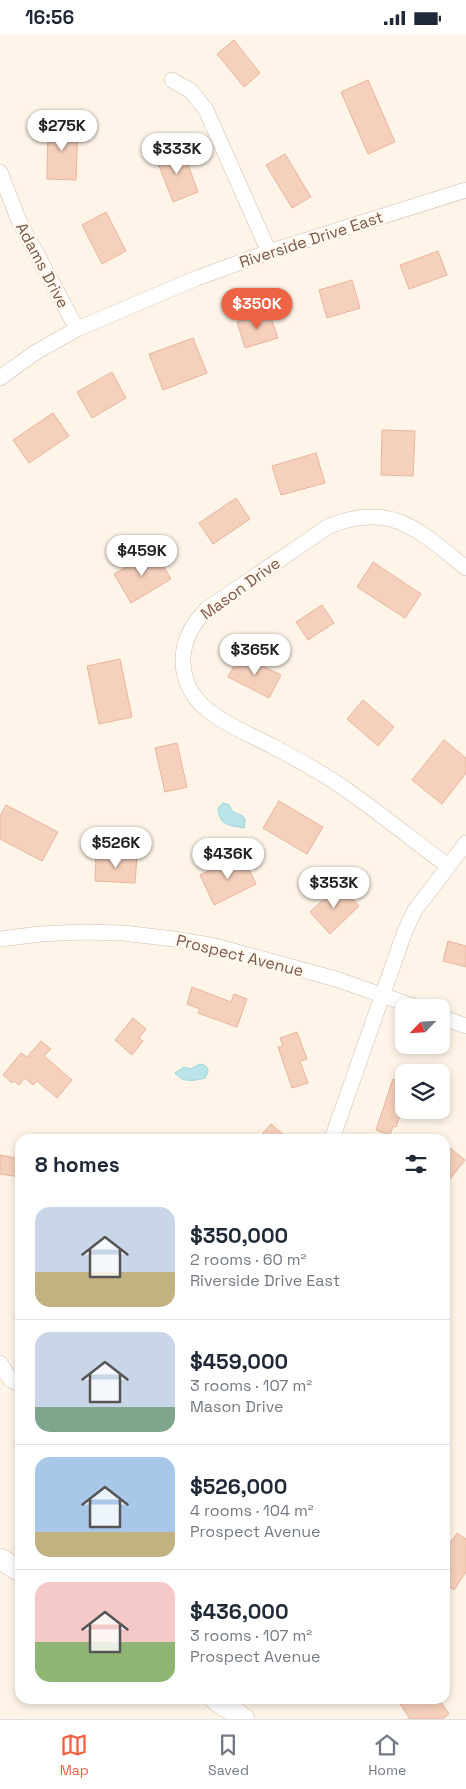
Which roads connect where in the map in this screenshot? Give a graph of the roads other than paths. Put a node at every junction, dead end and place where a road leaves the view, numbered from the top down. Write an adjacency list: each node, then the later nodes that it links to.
1 (172, 80): 4 (street)
2 (0, 172): 5 (street, Adams Drive)
3 (466, 190): 4 (street, Riverside Drive East)
4 (269, 251): 5 (street, Riverside Drive East)
5 (77, 329): 6 (street, Riverside Drive East)
6 (0, 378)
7 (466, 568): 9 (street, Mason Drive)
8 (466, 843): 9 (street)
9 (448, 866): 11 (street)
10 (0, 939): 11 (street, Prospect Avenue)
11 (383, 996): 12 (street, Prospect Avenue); 15 (street)
12 (395, 1000)
13 (450, 1020): 14 (street)
14 (466, 1026)
15 (334, 1134)
16 (0, 1363): 17 (street)
17 (15, 1382)
18 (0, 1559): 19 (main road)
19 (15, 1568)
20 (222, 1704): 21 (main road)
21 (244, 1719)

